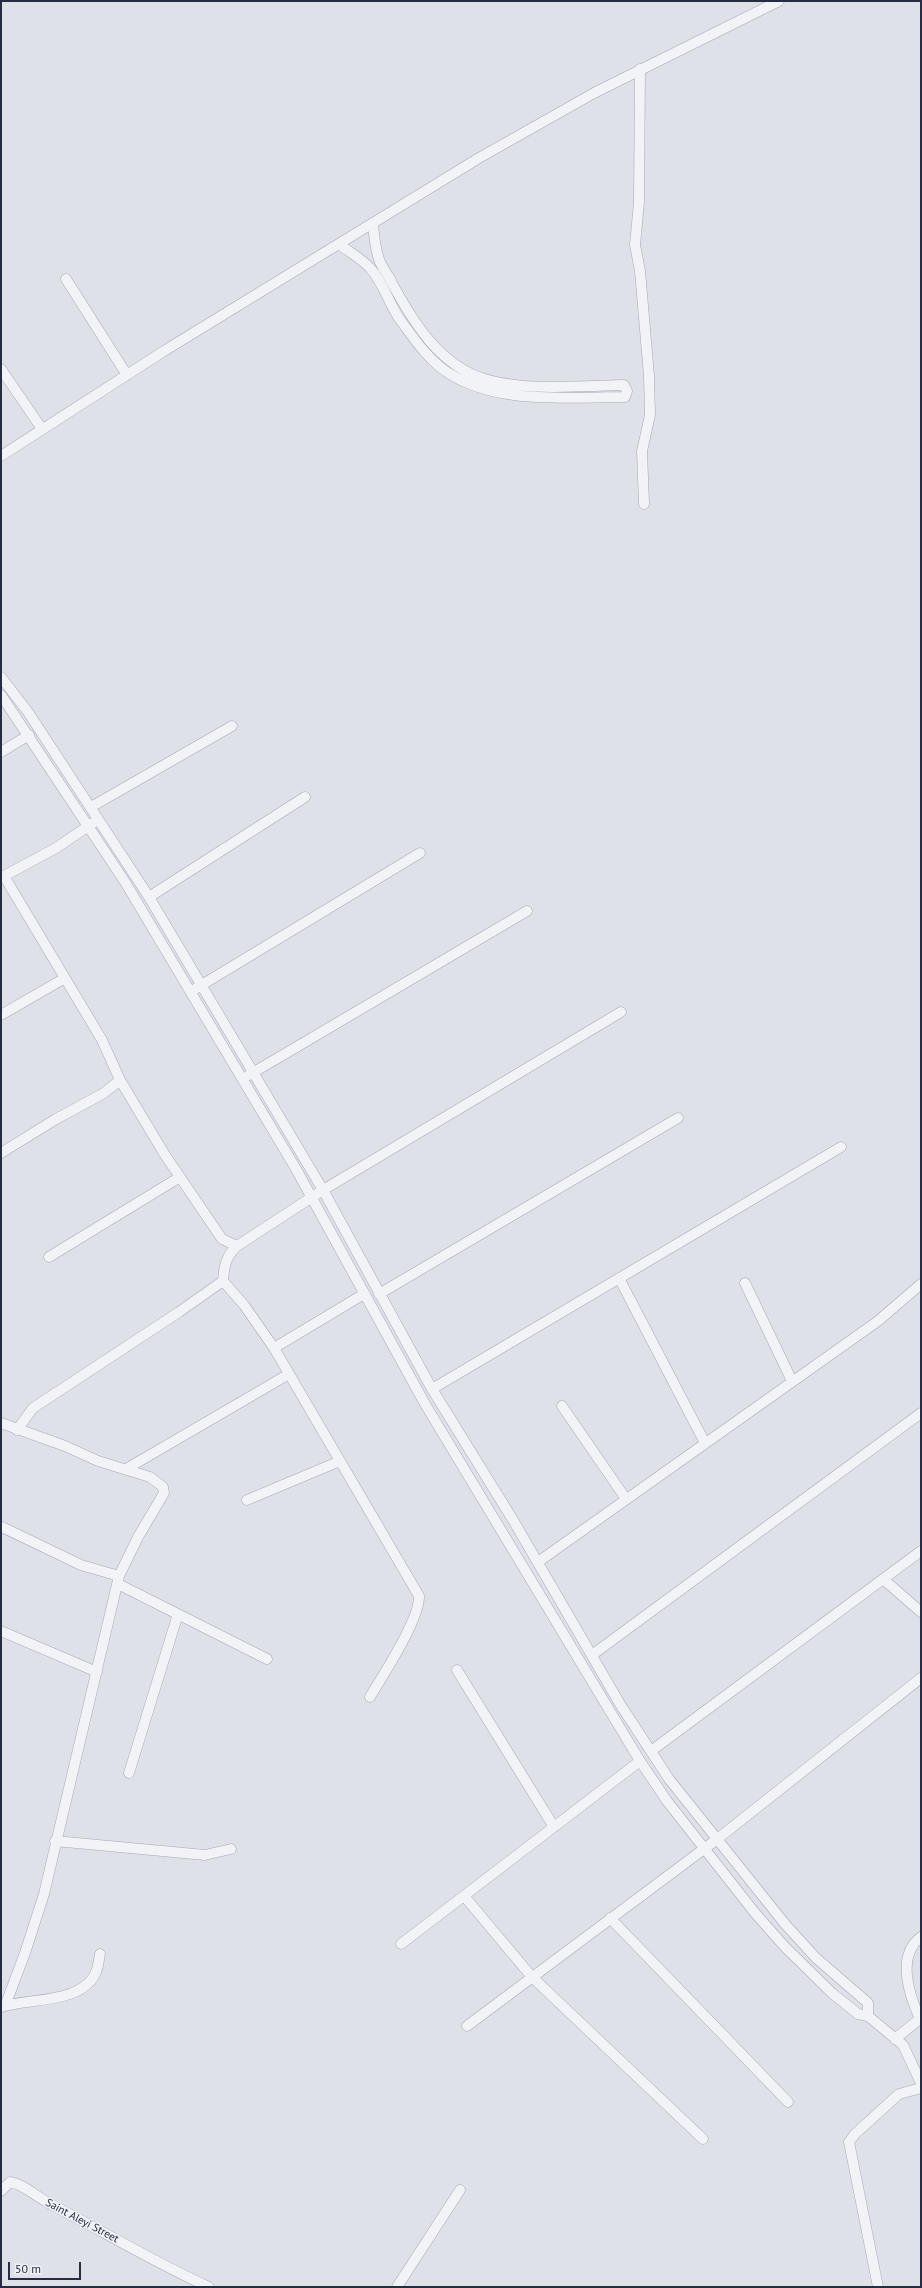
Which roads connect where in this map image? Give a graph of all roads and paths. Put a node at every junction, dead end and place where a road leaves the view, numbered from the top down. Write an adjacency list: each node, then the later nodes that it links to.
1 (779, 1): 2 (street)
2 (640, 69): 3 (street); 16 (street)
3 (373, 223): 4 (street); 6 (street)
4 (339, 244): 7 (street); 9 (street)
5 (66, 280): 9 (street)
6 (431, 342): 7 (street); 10 (street)
7 (423, 350): 12 (street)
8 (1, 368): 14 (street)
9 (127, 374): 14 (street)
10 (488, 380): 11 (street); 12 (street)
11 (536, 386): 13 (street); 13 (street)
12 (485, 391): 13 (street)
13 (536, 396)
14 (42, 429): 15 (street)
15 (1, 456)
16 (644, 504)
17 (1, 677): 23 (street)
18 (1, 695): 20 (street)
19 (232, 726): 23 (street)
20 (29, 735): 21 (street); 25 (street)
21 (1, 752)
22 (305, 797): 28 (street)
23 (91, 807): 24 (street)
24 (98, 819): 25 (street); 28 (street)
25 (88, 827): 27 (street); 32 (street)
26 (420, 853): 31 (street)
27 (2, 877): 30 (street)
28 (150, 897): 31 (street)
29 (527, 911): 35 (street)
30 (65, 978): 34 (street); 37 (street)
31 (200, 985): 32 (street); 35 (street)
32 (189, 992): 36 (street)
33 (621, 1012): 42 (street)
34 (1, 1015)
35 (253, 1072): 36 (street); 42 (street)
36 (242, 1079): 43 (street)
37 (120, 1080): 40 (street); 41 (street)
38 (678, 1118): 51 (street)
39 (841, 1147): 46 (street)
40 (1, 1153)
41 (180, 1177): 44 (street); 45 (street)
42 (323, 1190): 43 (street); 51 (street)
43 (312, 1198): 44 (street); 50 (street)
44 (237, 1246): 47 (street)
45 (49, 1257)
46 (619, 1278): 55 (street); 60 (street)
47 (223, 1281): 52 (street); 59 (street)
48 (745, 1283): 54 (street)
49 (921, 1284): 54 (street)
50 (364, 1294): 52 (street); 67 (street)
51 (379, 1294): 55 (street)
52 (274, 1348): 53 (street)
53 (290, 1374): 61 (street); 62 (street)
54 (792, 1381): 60 (street)
55 (432, 1389): 66 (street)
56 (562, 1406): 63 (street)
57 (921, 1413): 75 (street)
58 (1, 1423): 59 (street)
59 (17, 1430): 62 (street)
60 (705, 1443): 63 (street)
61 (340, 1461): 64 (street); 80 (street)
62 (126, 1469): 71 (street)
63 (626, 1499): 69 (street)
64 (247, 1500)
65 (1, 1528): 71 (street)
66 (526, 1542): 67 (street); 69 (street)
67 (513, 1549): 82 (street)
68 (921, 1551): 70 (street)
69 (538, 1562): 75 (street)
70 (883, 1579): 72 (street); 83 (street)
71 (119, 1580): 73 (street); 78 (street)
72 (921, 1612)
73 (178, 1614): 76 (street); 85 (street)
74 (1, 1631): 78 (street)
75 (592, 1655): 81 (street)
76 (267, 1659)
77 (458, 1670): 86 (street)
78 (97, 1672): 88 (street)
79 (921, 1678): 87 (street)
80 (370, 1697)
81 (620, 1704): 82 (street); 83 (street)
82 (609, 1710): 84 (street)
83 (651, 1751): 87 (street)
84 (640, 1761): 86 (street); 89 (street)
85 (129, 1773)
86 (554, 1827): 91 (street)
87 (716, 1840): 89 (street); 93 (street)
88 (55, 1841): 90 (street); 99 (street)
89 (704, 1848): 92 (street); 94 (street)
90 (231, 1849)
91 (464, 1896): 96 (street); 98 (street)
92 (610, 1918): 98 (street); 106 (street)
93 (785, 1924): 94 (street); 100 (street)
94 (773, 1933): 100 (street)
95 (921, 1937): 101 (street)
96 (401, 1944)
97 (100, 1954): 99 (street)
98 (532, 1977): 102 (street); 107 (street)
99 (3, 2006)
100 (868, 2016): 103 (street)
101 (920, 2019): 103 (street)
102 (467, 2026)
103 (895, 2039): 104 (street)
104 (921, 2083)
105 (921, 2088): 112 (street)
106 (788, 2102)
107 (703, 2139)
108 (460, 2190): 111 (street)
109 (1, 2191): 110 (street, Saint Aleyi Street)
110 (209, 2287)
111 (397, 2287)
112 (878, 2287)

